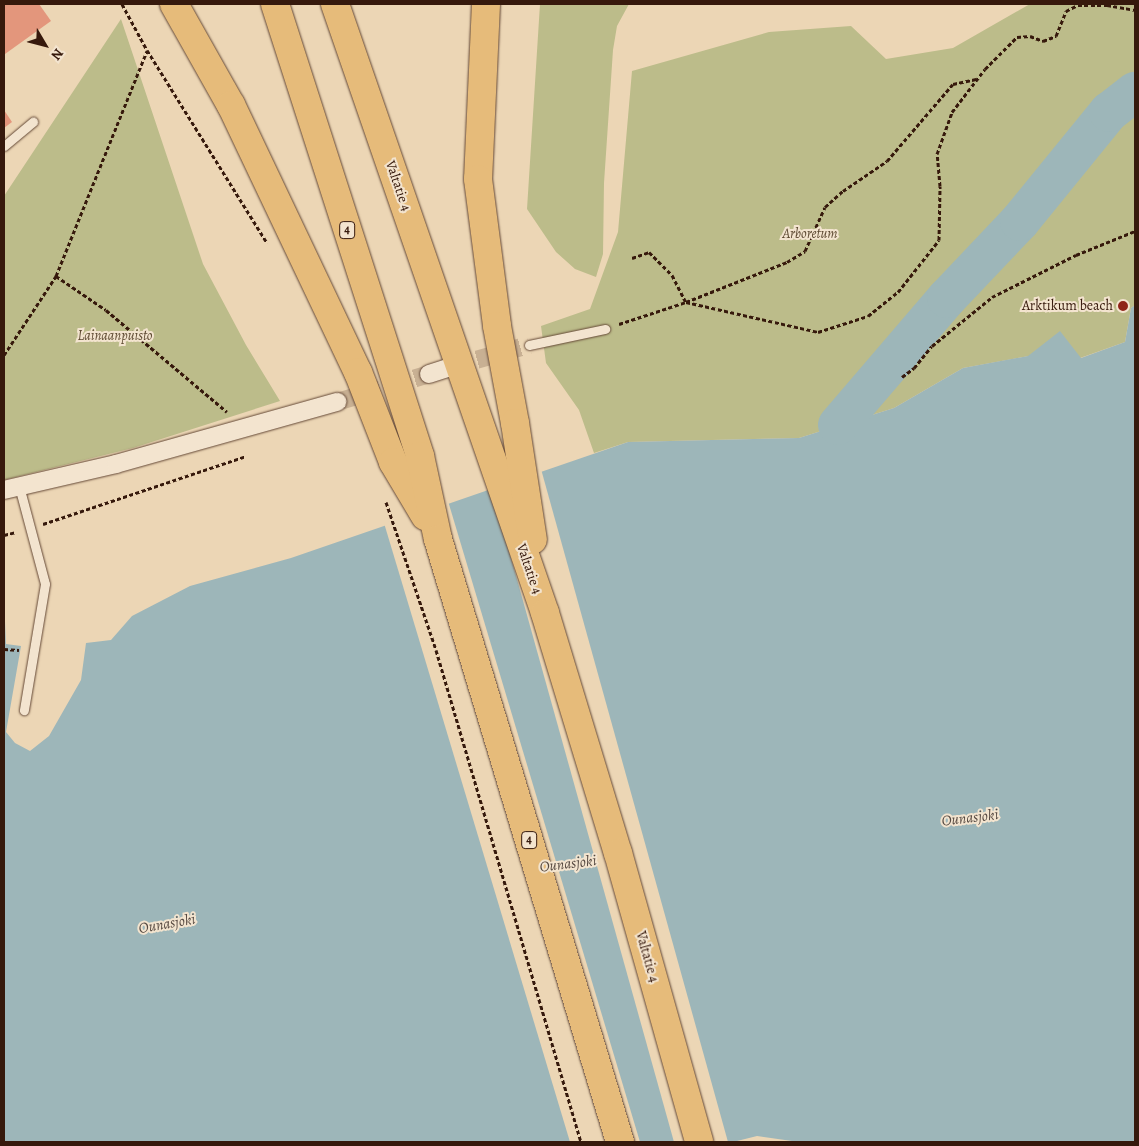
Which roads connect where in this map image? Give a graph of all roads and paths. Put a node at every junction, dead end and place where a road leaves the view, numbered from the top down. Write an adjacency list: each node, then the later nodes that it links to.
1 (122, 4): 7 (path)
2 (174, 4): 29 (highway)
3 (275, 4): 29 (highway, 4)
4 (335, 4): 30 (highway, Valtatie 4)
5 (486, 4): 30 (highway)
6 (1135, 10): 8 (path)
7 (147, 50): 12 (path); 14 (path)
8 (977, 79): 15 (path); 15 (path)
9 (33, 122): 10 (lane)
10 (4, 146)
11 (1135, 231): 21 (path)
12 (272, 251)
13 (632, 258): 15 (path)
14 (56, 276): 18 (path); 23 (path)
15 (686, 302): 16 (path)
16 (604, 329): 17 (lane)
17 (529, 345)
18 (4, 355)
19 (450, 368): 20 (street)
20 (429, 374)
21 (902, 377)
22 (337, 402): 23 (street)
23 (245, 428): 25 (street)
24 (246, 456): 27 (path)
25 (12, 488): 27 (lane)
26 (384, 497): 34 (path)
27 (30, 528): 28 (path); 33 (lane)
28 (4, 535)
29 (438, 538): 35 (highway, 4)
30 (544, 613): 36 (highway, Valtatie 4)
31 (4, 649): 32 (path)
32 (20, 650)
33 (24, 710)
34 (581, 1142)
35 (620, 1142)
36 (699, 1142)

